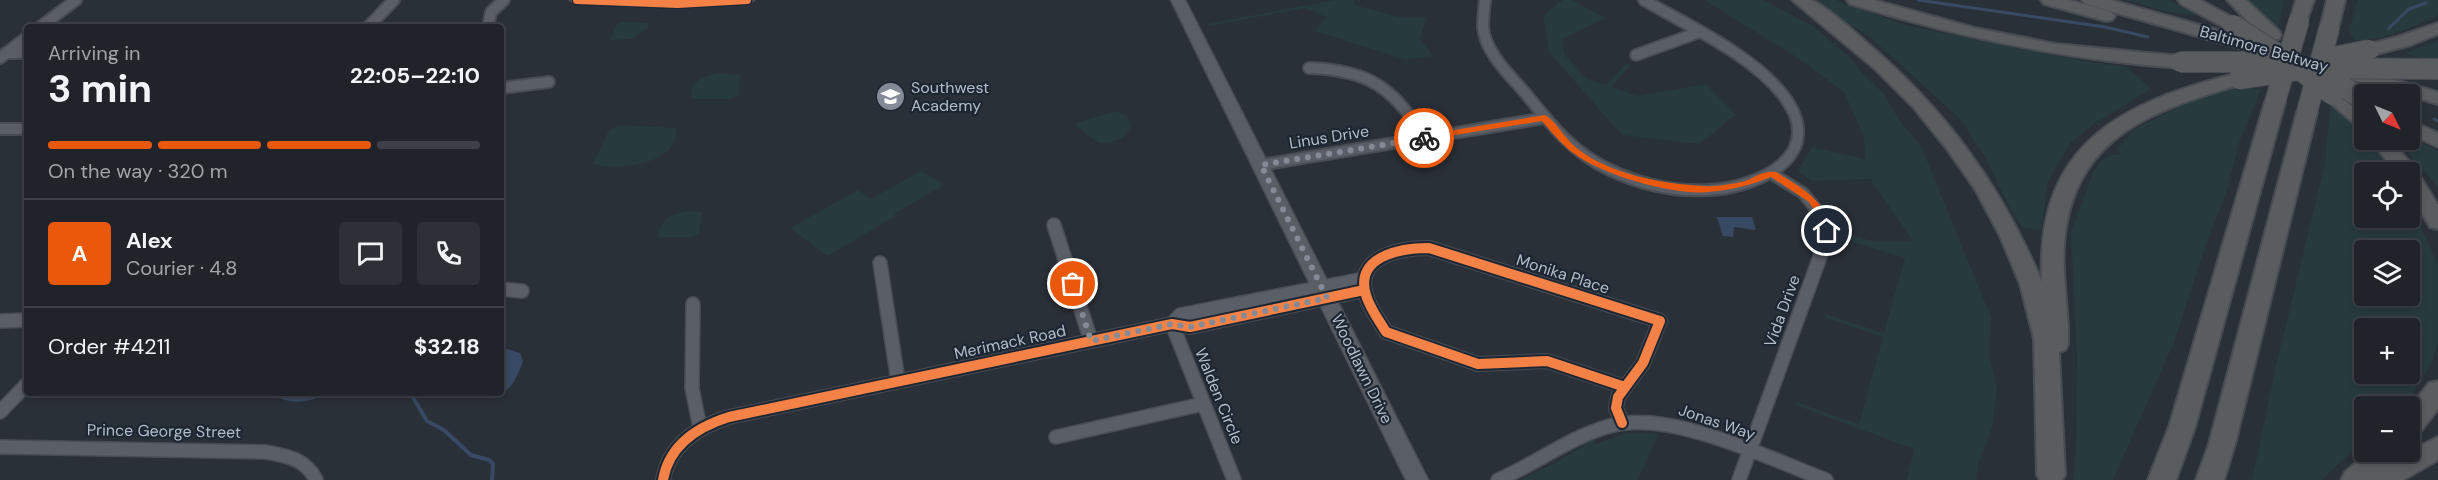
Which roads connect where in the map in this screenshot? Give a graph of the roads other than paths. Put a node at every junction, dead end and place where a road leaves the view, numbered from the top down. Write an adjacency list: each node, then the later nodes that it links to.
1 (76, 0): 18 (street)
2 (394, 0): 19 (street)
3 (504, 0): 20 (street)
4 (577, 0): 17 (main road)
5 (747, 0): 17 (main road)
6 (1178, 0): 45 (main road, Woodlawn Drive)
7 (1485, 0): 37 (street)
8 (1644, 0): 22 (street)
9 (1801, 0): 74 (highway)
10 (1856, 0): 21 (highway, bridge)
11 (2050, 0): 30 (highway, Baltimore Beltway)
12 (2091, 0): 33 (highway, Baltimore Beltway)
13 (2187, 0): 36 (highway, bridge)
14 (2236, 0): 32 (highway, bridge)
15 (2304, 0): 82 (highway, bridge)
16 (2336, 0): 83 (highway, bridge)
17 (620, 1)
18 (44, 24)
19 (371, 24)
20 (489, 24)
21 (2438, 28)
22 (1697, 33): 26 (street); 46 (street)
23 (24, 39): 25 (street)
24 (24, 53): 25 (street)
25 (3, 55)
26 (1636, 55)
27 (1309, 68): 41 (street)
28 (2438, 69): 74 (highway, bridge)
29 (549, 82): 31 (street)
30 (2354, 87)
31 (504, 88)
32 (2354, 93)
33 (2438, 97)
34 (2420, 106): 35 (highway)
35 (2438, 111)
36 (2354, 113)
37 (1545, 118): 41 (street, Linus Drive); 46 (street)
38 (0, 129): 39 (street)
39 (24, 129)
40 (2420, 132): 42 (highway)
41 (1425, 138): 45 (street, Linus Drive)
42 (2438, 141)
43 (2388, 150): 44 (highway)
44 (2398, 162)
45 (1261, 165): 54 (main road, Woodlawn Drive)
46 (1772, 174): 72 (street, Vida Drive)
47 (2420, 193): 48 (highway)
48 (2438, 222)
49 (1054, 225): 59 (street)
50 (880, 263): 60 (street)
51 (1364, 285): 54 (street, Merimack Road); 62 (street); 62 (street, Monika Place)
52 (504, 289): 53 (street)
53 (522, 291)
54 (1324, 293): 58 (street, Merimack Road); 78 (main road, Woodlawn Drive)
55 (693, 304): 68 (street)
56 (24, 320): 57 (street)
57 (0, 321)
58 (1172, 324): 59 (street, Merimack Road); 64 (street, Walden Circle)
59 (1091, 341): 60 (street, Merimack Road)
60 (898, 381): 68 (street, Merimack Road)
61 (24, 387): 65 (street)
62 (1625, 387): 67 (street, Monika Place)
63 (2438, 390): 66 (highway)
64 (1203, 404): 69 (street); 77 (street, Walden Circle)
65 (0, 412)
66 (2420, 414)
67 (1622, 423): 72 (street, Jonas Way); 79 (street, Jonas Way)
68 (700, 428): 76 (street)
69 (1056, 437)
70 (0, 447): 75 (street, Prince George Street)
71 (2438, 447): 85 (highway)
72 (1748, 451): 80 (street, Vida Drive); 81 (street, Jonas Way)
73 (2375, 462): 84 (highway)
74 (2051, 477)
75 (316, 480)
76 (663, 480)
77 (1234, 480)
78 (1417, 480)
79 (1498, 480)
80 (1739, 480)
81 (1826, 480)
82 (2162, 480)
83 (2210, 480)
84 (2355, 480)
85 (2380, 480)

